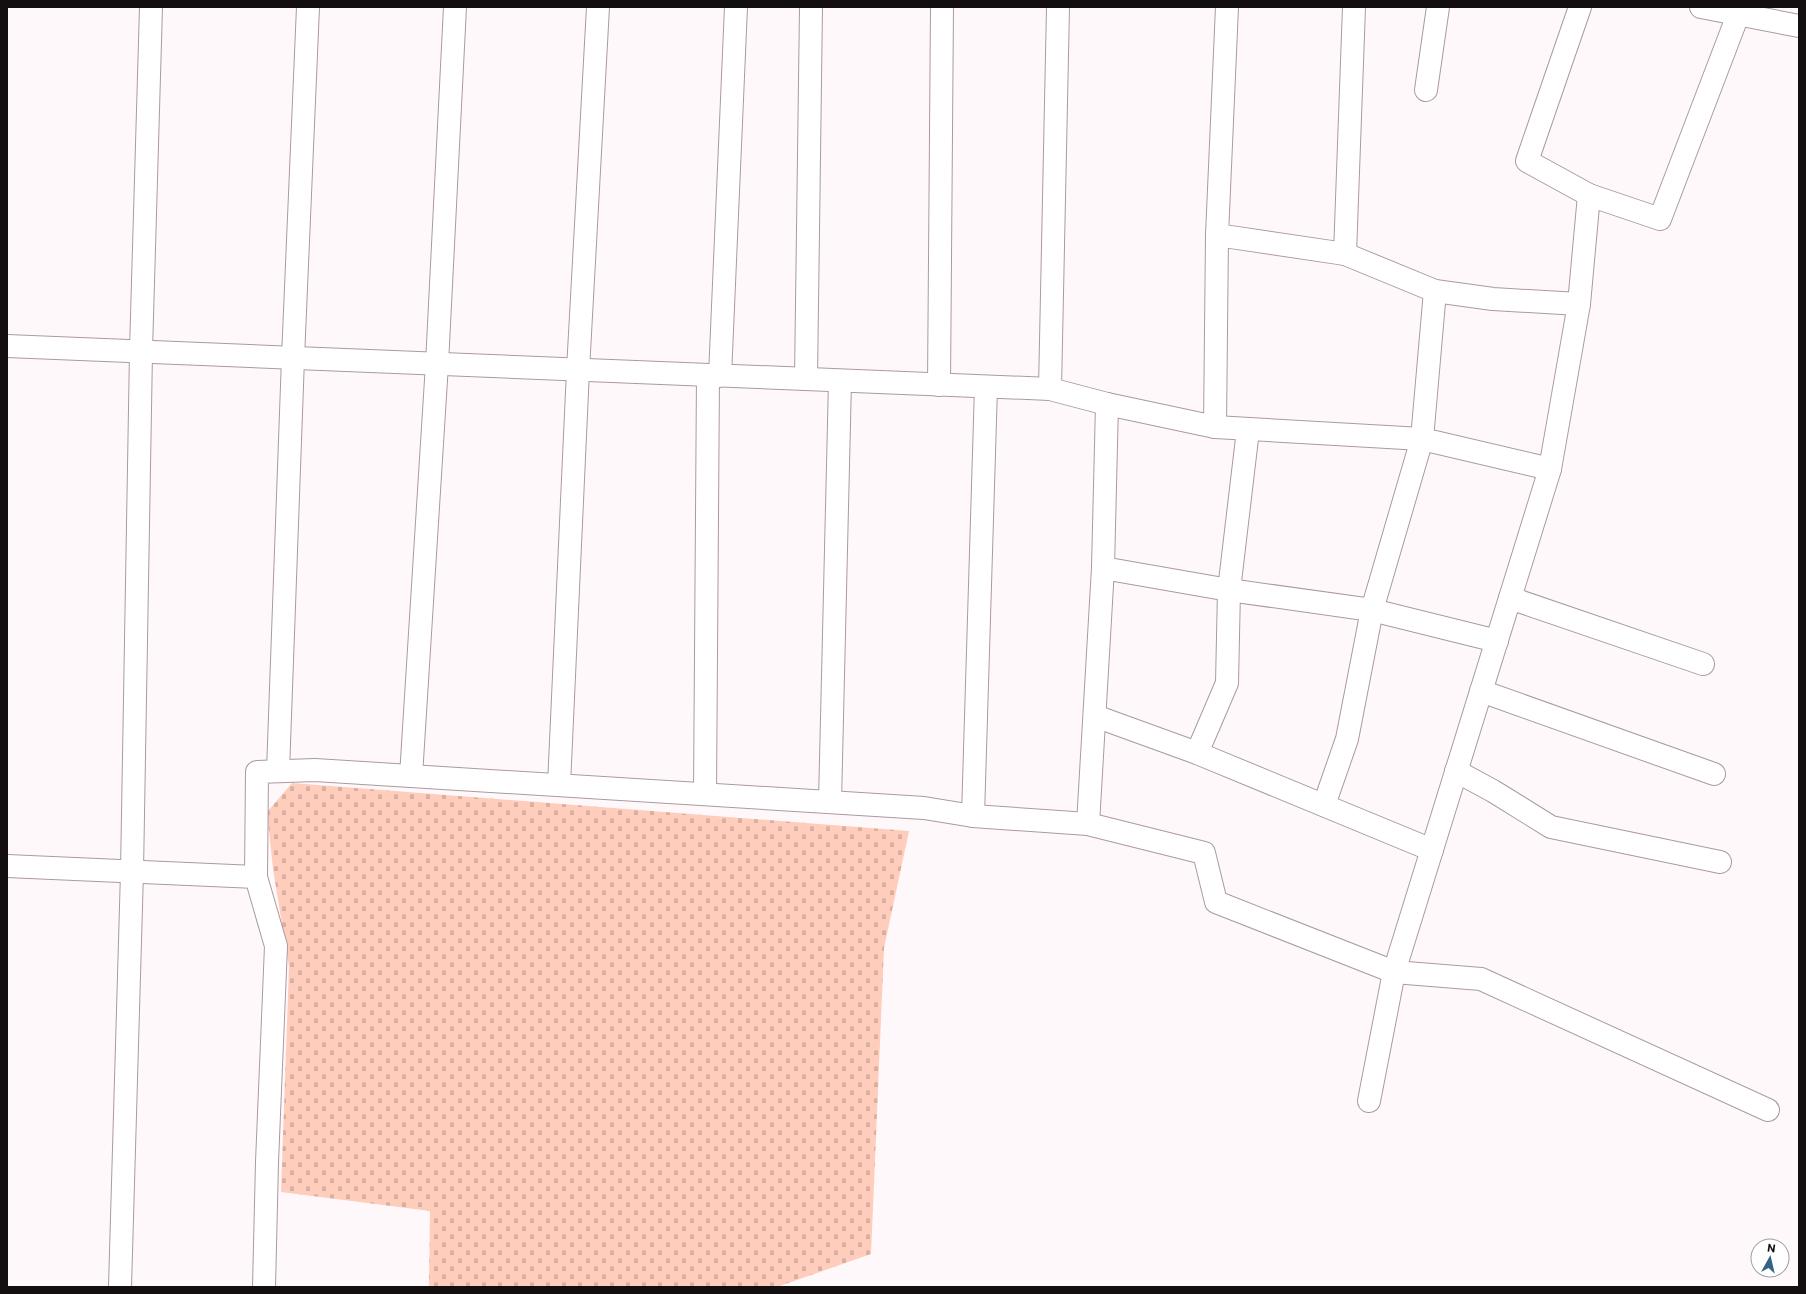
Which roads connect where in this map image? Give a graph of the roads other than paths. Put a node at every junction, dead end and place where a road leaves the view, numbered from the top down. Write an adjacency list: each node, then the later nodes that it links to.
1 (151, 7): 23 (street)
2 (308, 7): 24 (street)
3 (455, 7): 25 (street)
4 (598, 7): 26 (street)
5 (736, 7): 27 (street)
6 (812, 7): 28 (street)
7 (942, 7): 30 (street)
8 (1058, 7): 32 (street)
9 (1227, 7): 18 (street)
10 (1354, 7): 19 (street)
11 (1438, 7): 16 (street)
12 (1580, 7): 17 (street)
13 (1701, 7): 14 (street)
14 (1740, 11): 15 (street); 17 (street)
15 (1799, 26)
16 (1426, 90)
17 (1589, 195): 21 (street)
18 (1217, 235): 19 (street); 34 (street)
19 (1345, 254): 20 (street)
20 (1435, 291): 21 (street); 36 (street)
21 (1579, 304): 37 (street)
22 (7, 346): 23 (street)
23 (141, 351): 24 (street); 60 (street)
24 (293, 358): 25 (street); 48 (street)
25 (437, 364): 26 (street); 50 (street)
26 (578, 370): 27 (street); 51 (street)
27 (714, 375): 28 (street); 52 (street)
28 (806, 379): 29 (street)
29 (840, 381): 30 (street); 53 (street)
30 (939, 385): 31 (street)
31 (986, 387): 32 (street); 55 (street)
32 (1050, 389): 33 (street)
33 (1107, 404): 34 (street); 38 (street)
34 (1215, 427): 35 (street)
35 (1248, 430): 36 (street); 39 (street)
36 (1422, 439): 37 (street); 41 (street)
37 (1550, 469): 40 (street)
38 (1103, 568): 39 (street); 45 (street)
39 (1229, 590): 41 (street); 46 (street)
40 (1510, 598): 42 (street); 43 (street)
41 (1372, 610): 42 (street); 54 (street)
42 (1497, 641): 44 (street)
43 (1703, 664)
44 (1481, 690): 47 (street); 49 (street)
45 (1096, 716): 46 (street); 56 (street)
46 (1196, 752): 54 (street)
47 (1456, 771): 57 (street); 58 (street)
48 (278, 772): 50 (street); 61 (street)
49 (1714, 774)
50 (411, 776): 51 (street)
51 (559, 785): 52 (street)
52 (705, 794): 53 (street)
53 (830, 802): 55 (street)
54 (1324, 805): 57 (street)
55 (973, 816): 56 (street)
56 (1088, 824): 62 (street)
57 (1432, 850): 62 (street)
58 (1720, 862)
59 (7, 866): 60 (street)
60 (132, 872): 61 (street); 65 (street)
61 (256, 877): 66 (street)
62 (1394, 972): 63 (street); 64 (street)
63 (1369, 1101)
64 (1768, 1110)
65 (120, 1287)
66 (264, 1287)

